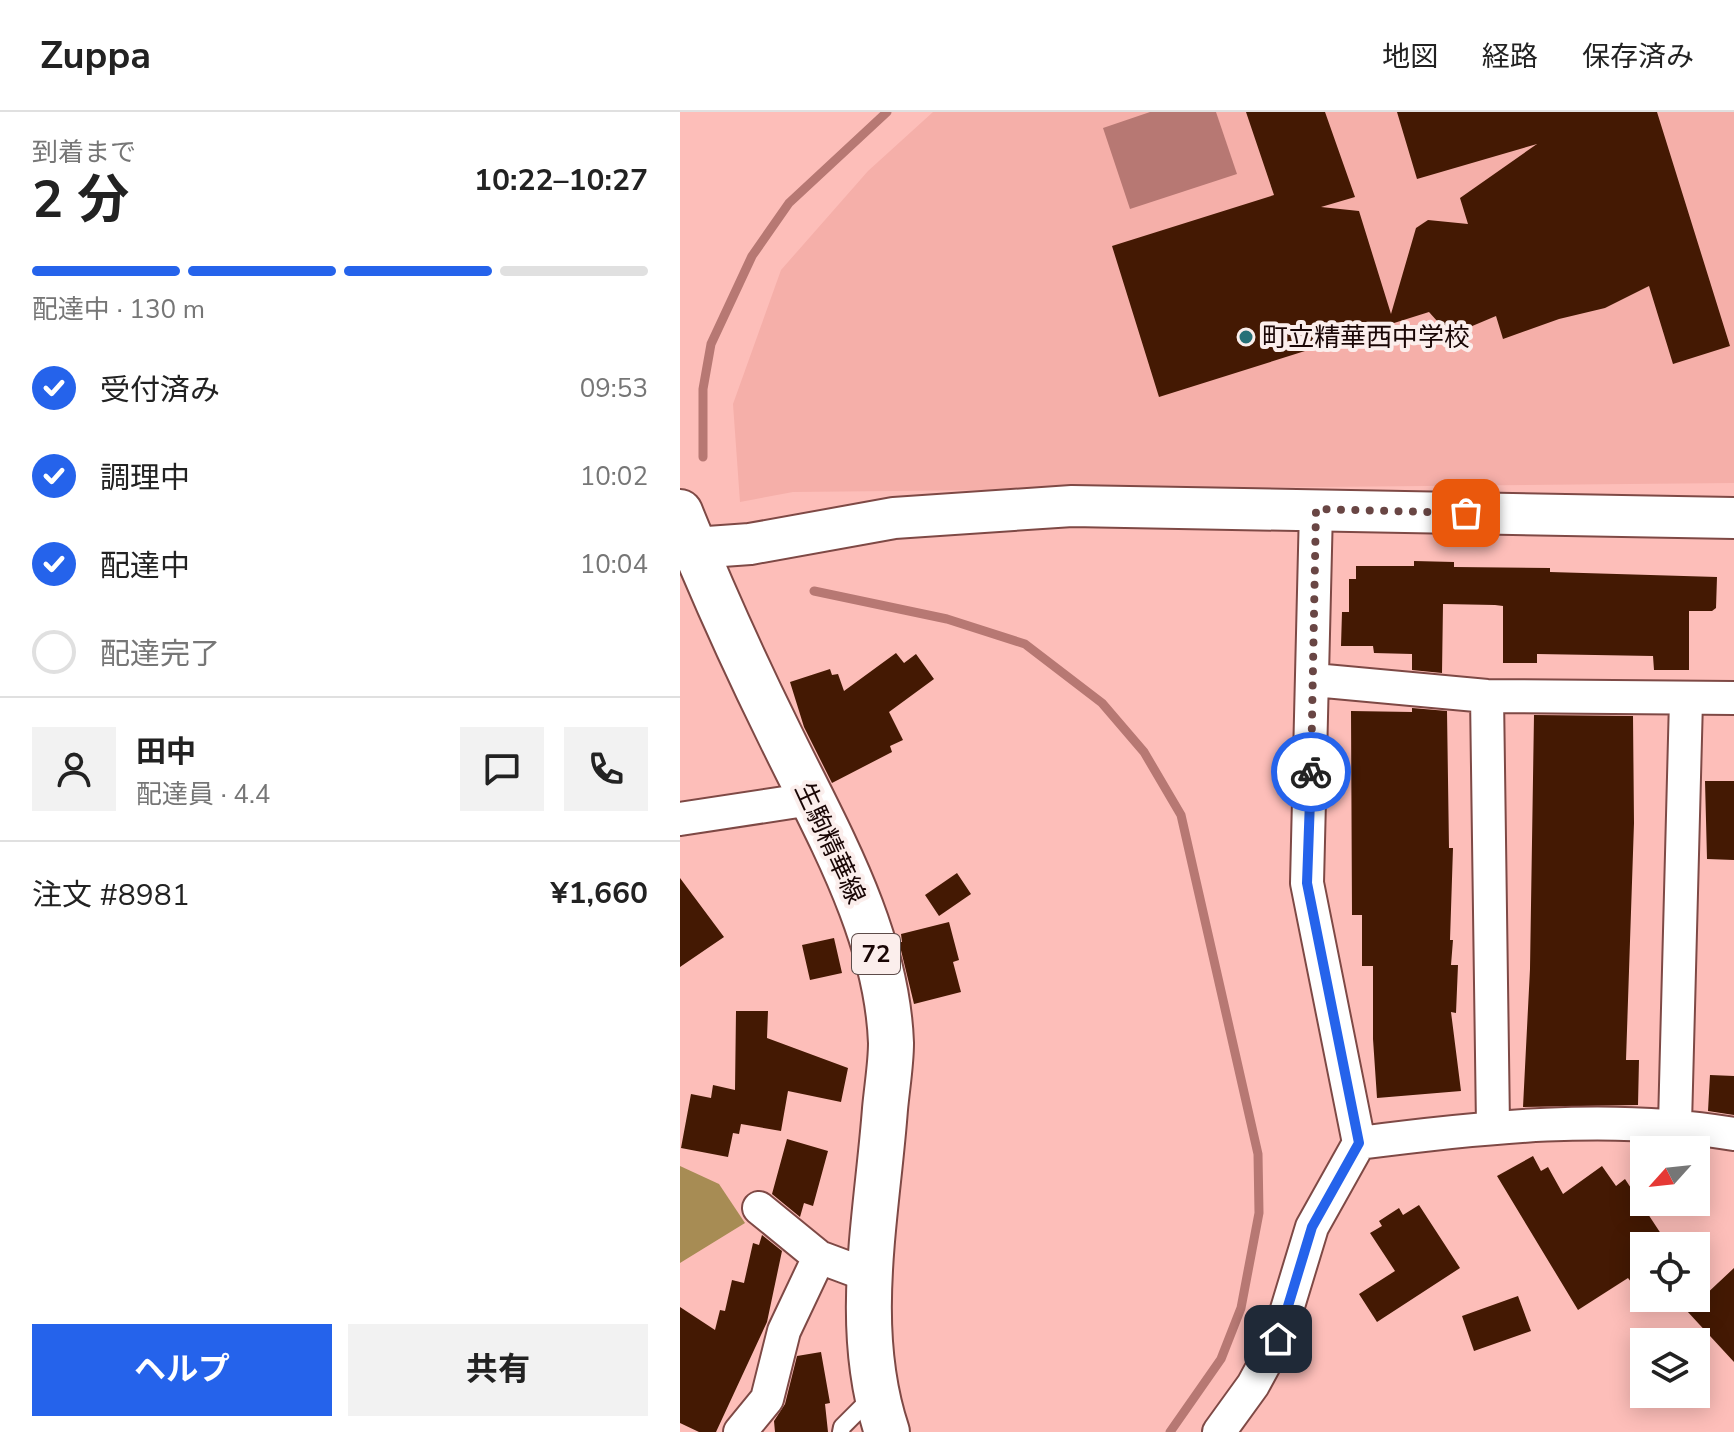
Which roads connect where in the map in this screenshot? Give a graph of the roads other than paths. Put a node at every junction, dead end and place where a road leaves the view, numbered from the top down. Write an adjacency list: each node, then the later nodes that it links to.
1 (1316, 509): 2 (street); 3 (street); 4 (street)
2 (1734, 518)
3 (687, 530): 8 (main road, 生駒精華線 / 72)
4 (1314, 680): 5 (street); 13 (street)
5 (1487, 696): 7 (street); 11 (street)
6 (1734, 698): 7 (street)
7 (1686, 700): 10 (street)
8 (811, 799): 9 (street); 16 (main road, 生駒精華線 / 72)
9 (680, 819)
10 (1675, 1124): 11 (street); 12 (street)
11 (1493, 1126): 13 (street)
12 (1734, 1134)
13 (1359, 1143): 20 (street)
14 (759, 1208): 15 (street)
15 (819, 1257): 16 (street); 18 (street)
16 (870, 1276): 17 (main road, 生駒精華線 / 72)
17 (881, 1413): 19 (lane)
18 (740, 1432)
19 (841, 1432)
20 (1219, 1432)

